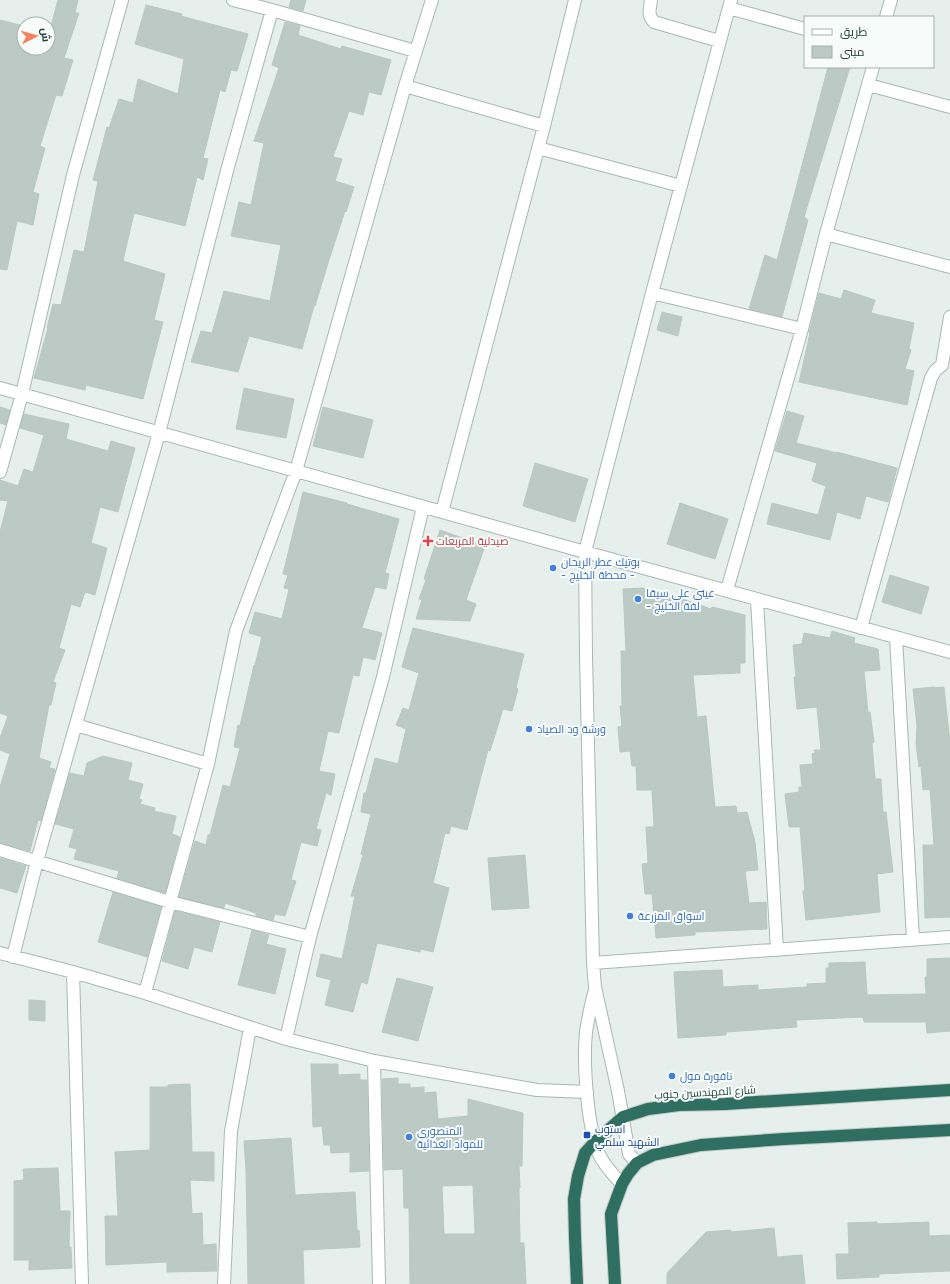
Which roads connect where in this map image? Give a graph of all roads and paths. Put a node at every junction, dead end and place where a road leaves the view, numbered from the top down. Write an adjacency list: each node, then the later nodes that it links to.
1 (122, 0): 27 (street)
2 (233, 0): 8 (street)
3 (432, 0): 12 (street)
4 (575, 0): 17 (street)
5 (651, 0): 11 (street)
6 (890, 0): 9 (street)
7 (730, 4): 10 (street); 11 (street)
8 (272, 10): 12 (street); 28 (street)
9 (886, 16)
10 (804, 29)
11 (719, 41): 19 (street)
12 (415, 51): 14 (street)
13 (873, 68): 15 (street)
14 (405, 86): 17 (street); 29 (street)
15 (868, 86): 16 (street); 20 (street)
16 (950, 107)
17 (544, 126): 18 (street)
18 (538, 148): 19 (street); 32 (street)
19 (681, 186): 22 (street)
20 (826, 234): 21 (street); 24 (street)
21 (950, 267)
22 (652, 293): 24 (street); 33 (street)
23 (950, 317): 25 (street)
24 (802, 329): 34 (street)
25 (946, 367): 36 (street)
26 (0, 388): 27 (street)
27 (22, 394): 28 (street); 30 (street)
28 (159, 433): 29 (street); 39 (street)
29 (296, 471): 31 (street); 40 (street)
30 (0, 472)
31 (423, 507): 32 (street); 44 (street)
32 (442, 512): 33 (street)
33 (586, 552): 34 (street); 50 (street)
34 (727, 590): 35 (street)
35 (758, 600): 36 (street); 47 (street)
36 (861, 628): 37 (street)
37 (896, 637): 38 (street); 46 (street)
38 (950, 652)
39 (76, 725): 40 (street); 42 (street)
40 (208, 764): 43 (street)
41 (0, 850): 42 (street)
42 (37, 861): 43 (street); 49 (street)
43 (170, 902): 44 (street); 53 (street)
44 (310, 937): 55 (street)
45 (950, 938): 46 (street)
46 (913, 939): 47 (street)
47 (777, 950): 50 (street)
48 (0, 953): 49 (street)
49 (13, 957): 51 (street)
50 (593, 963): 52 (street)
51 (73, 972): 53 (street); 64 (street)
52 (595, 988): 58 (street); 59 (street)
53 (145, 993): 54 (street)
54 (250, 1028): 55 (street); 65 (street)
55 (286, 1039): 56 (street)
56 (374, 1061): 58 (street); 66 (street)
57 (950, 1090): 59 (highway, شارع المهندسين جنوب)
58 (587, 1092): 61 (street)
59 (623, 1117): 61 (highway, شارع المهندسين جنوب); 62 (street)
60 (950, 1130): 62 (highway)
61 (595, 1142): 63 (street); 67 (highway, شارع المهندسين جنوب)
62 (637, 1163): 63 (highway)
63 (622, 1184): 68 (highway)
64 (82, 1284)
65 (224, 1284)
66 (379, 1284)
67 (577, 1284)
68 (615, 1284)

